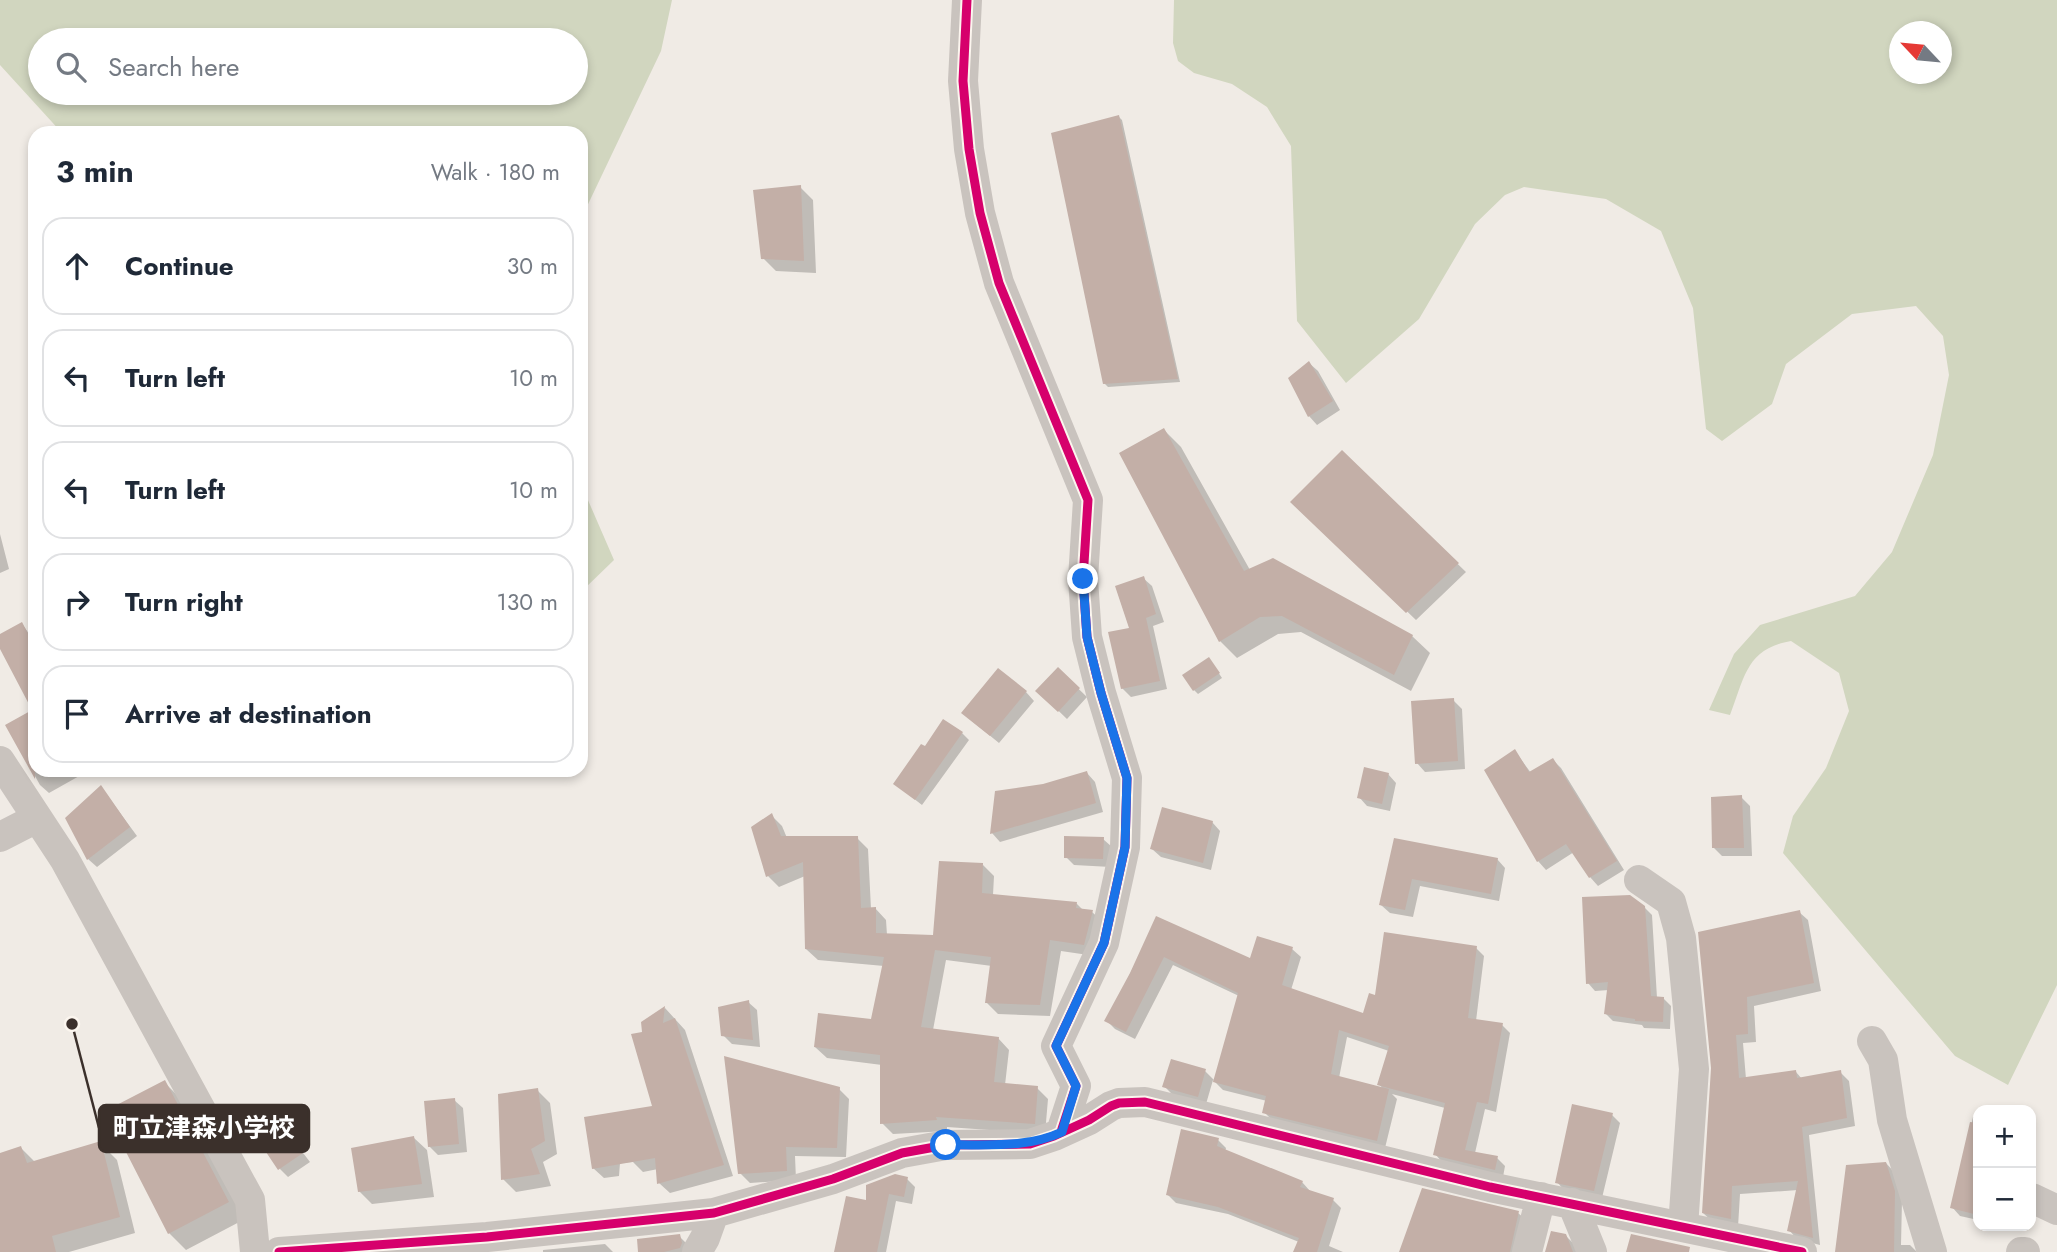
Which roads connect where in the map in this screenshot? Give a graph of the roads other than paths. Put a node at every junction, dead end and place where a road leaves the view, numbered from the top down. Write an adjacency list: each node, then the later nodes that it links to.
1 (967, 0): 7 (street)
2 (0, 761): 3 (street)
3 (37, 818): 4 (street); 12 (street)
4 (0, 837)
5 (1639, 880): 11 (street)
6 (1872, 1041): 18 (street)
7 (1062, 1132): 8 (street); 10 (street)
8 (1541, 1198): 9 (street); 15 (street)
9 (1572, 1203): 11 (street); 16 (street)
10 (714, 1213): 13 (street); 14 (street)
11 (1683, 1227): 17 (street)
12 (255, 1252)
13 (279, 1252)
14 (697, 1252)
15 (1527, 1252)
16 (1592, 1252)
17 (1802, 1252)
18 (1933, 1252)

